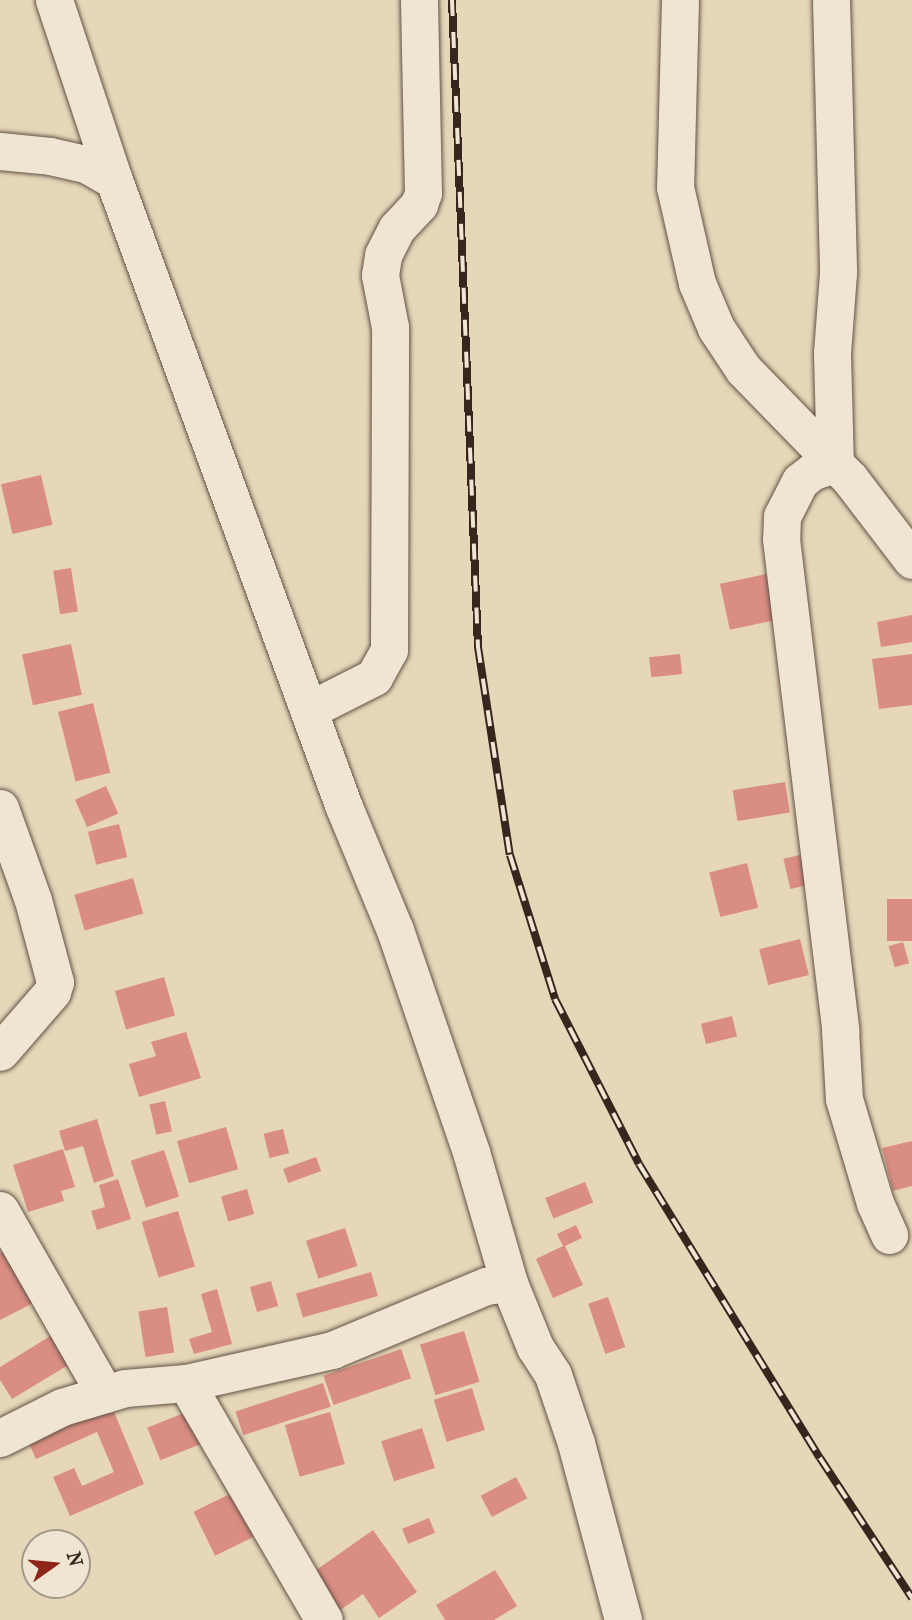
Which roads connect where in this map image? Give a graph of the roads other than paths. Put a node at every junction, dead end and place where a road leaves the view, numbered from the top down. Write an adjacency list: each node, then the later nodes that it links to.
1 (54, 0): 6 (street)
2 (419, 0): 9 (street)
3 (680, 0): 7 (street)
4 (831, 0): 7 (street)
5 (0, 151): 6 (street)
6 (114, 180): 9 (street)
7 (835, 464): 8 (street); 13 (street)
8 (912, 560)
9 (309, 710): 14 (street)
10 (0, 808): 11 (street)
11 (0, 1052)
12 (0, 1210): 16 (street)
13 (889, 1235)
14 (509, 1283): 15 (street); 19 (street)
15 (186, 1384): 16 (street); 18 (street)
16 (105, 1394): 17 (street)
17 (3, 1429)
18 (324, 1620)
19 (623, 1620)

